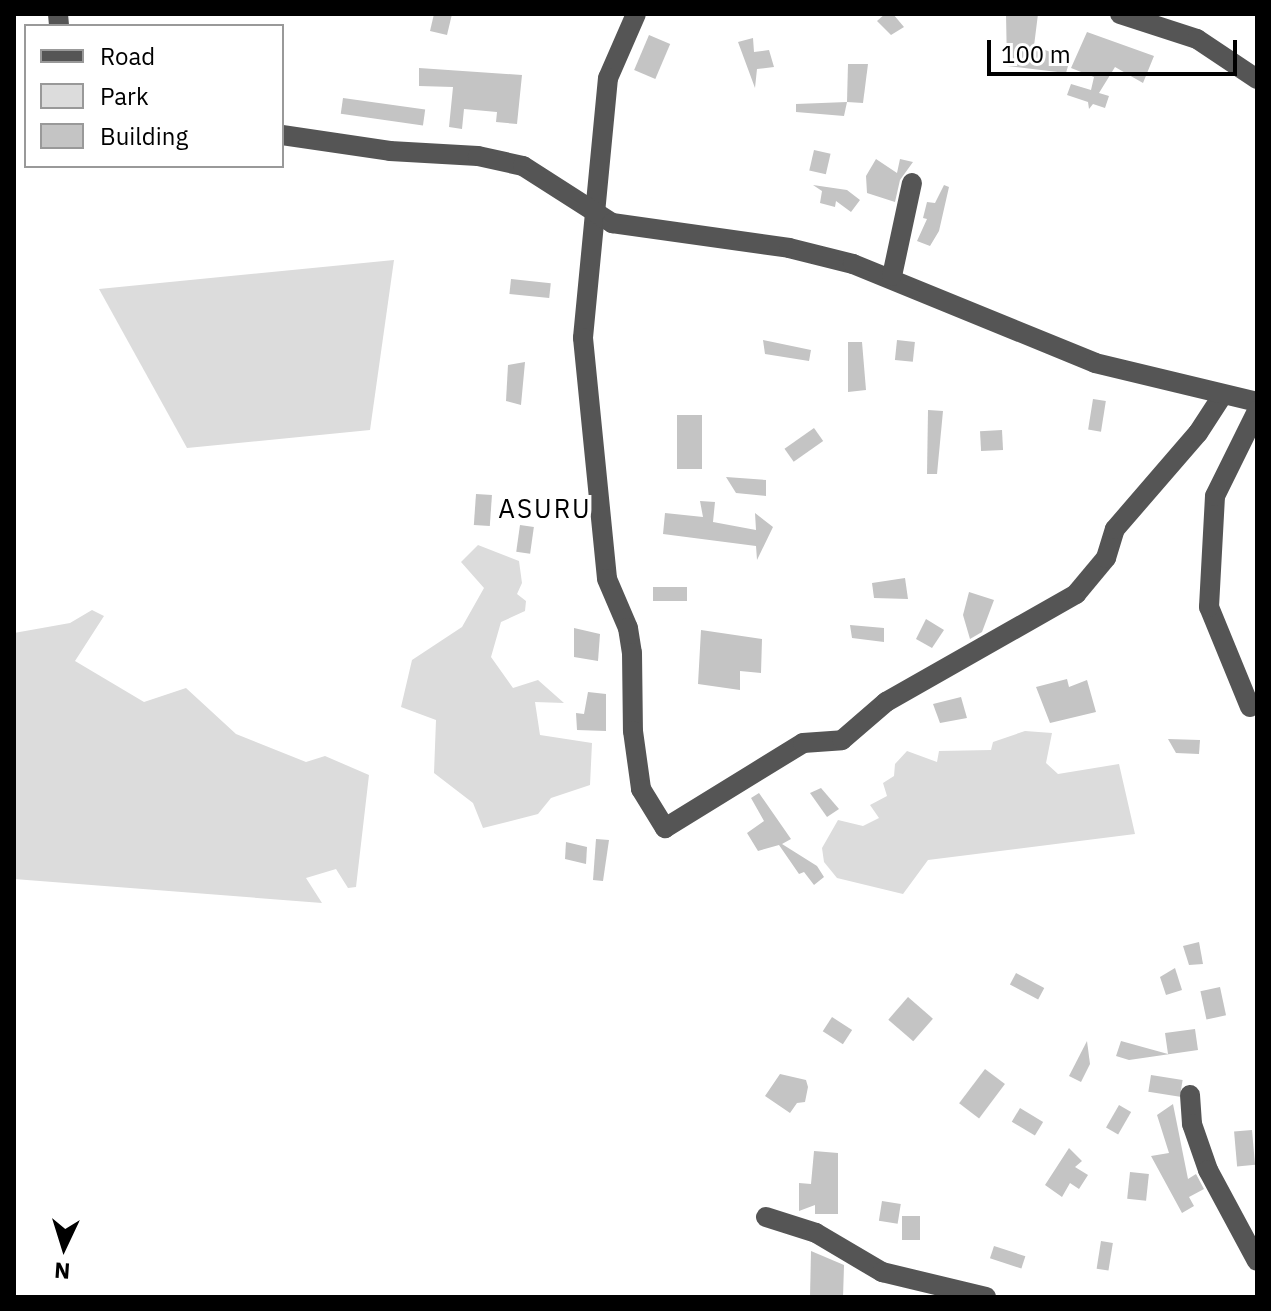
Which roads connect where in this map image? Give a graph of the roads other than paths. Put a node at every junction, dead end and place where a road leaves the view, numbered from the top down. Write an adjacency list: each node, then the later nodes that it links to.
1 (636, 14): 6 (street)
2 (1120, 14): 3 (street)
3 (1257, 79)
4 (284, 135): 6 (street)
5 (912, 183): 7 (street)
6 (592, 213): 7 (street); 8 (street)
7 (892, 276): 8 (street)
8 (1222, 396): 9 (street)
9 (1257, 402)
10 (1257, 411): 11 (street)
11 (1250, 707)
12 (1190, 1095): 14 (street)
13 (766, 1217): 15 (street)
14 (1257, 1261)
15 (986, 1297)

